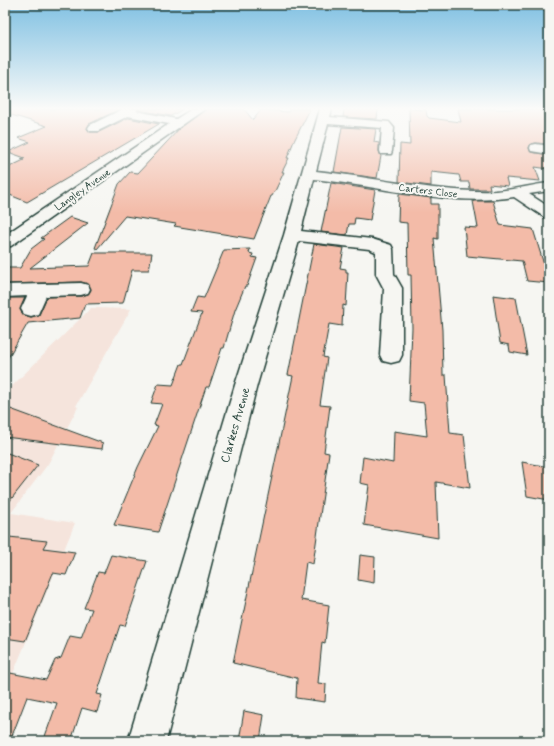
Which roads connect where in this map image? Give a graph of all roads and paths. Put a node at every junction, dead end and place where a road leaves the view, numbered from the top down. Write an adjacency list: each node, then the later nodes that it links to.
1 (148, 144): 12 (street, Langley Avenue)
2 (316, 144): 7 (street, Clarkes Avenue)
3 (387, 144): 6 (street)
4 (536, 148): 5 (street)
5 (549, 150)
6 (386, 151)
7 (308, 174): 9 (street, Carters Close); 11 (street, Clarkes Avenue)
8 (549, 187): 9 (street, Carters Close)
9 (516, 192): 10 (street)
10 (549, 214)
11 (292, 235): 17 (street); 18 (street, Clarkes Avenue)
12 (5, 242)
13 (82, 289): 14 (street)
14 (39, 290): 15 (street); 16 (street)
15 (5, 291)
16 (31, 309)
17 (391, 355)
18 (147, 741)

